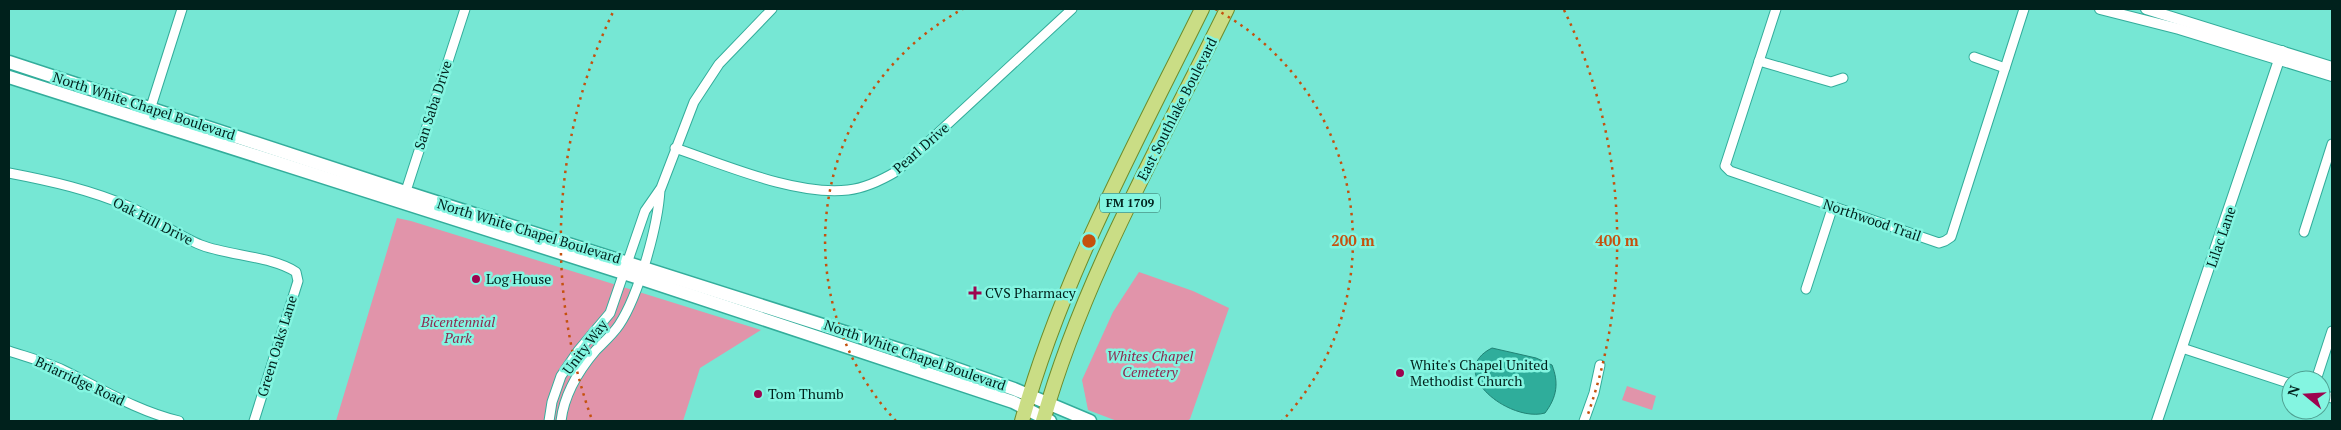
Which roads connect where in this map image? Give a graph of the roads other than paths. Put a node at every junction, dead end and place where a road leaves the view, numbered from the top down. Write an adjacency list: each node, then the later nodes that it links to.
1 (182, 9): 21 (street)
2 (465, 9): 29 (street, San Saba Drive)
3 (1072, 9): 24 (street, Pearl Drive)
4 (1202, 9): 26 (main road, East Southlake Boulevard / FM 1709)
5 (1227, 9): 28 (main road, East Southlake Boulevard / FM 1709)
6 (1776, 9): 14 (street, Northwood Trail)
7 (2024, 9): 17 (street, Northwood Trail)
8 (2100, 9): 11 (street)
9 (2146, 9): 11 (street)
10 (766, 11): 24 (street)
11 (2199, 30): 12 (street)
12 (2282, 55): 16 (street); 18 (street); 37 (street, Lilac Lane)
13 (1974, 57): 17 (street)
14 (1759, 61): 20 (street); 30 (street, Northwood Trail)
15 (9, 62): 21 (main road, North White Chapel Boulevard)
16 (2332, 67)
17 (2005, 68): 30 (street, Northwood Trail)
18 (2332, 76)
19 (9, 77): 22 (main road, North White Chapel Boulevard)
20 (1843, 78)
21 (150, 108): 22 (street); 29 (main road, North White Chapel Boulevard)
22 (146, 121): 29 (main road, North White Chapel Boulevard)
23 (2332, 144): 31 (street)
24 (675, 148): 27 (street)
25 (9, 174): 33 (street, Oak Hill Drive)
26 (1117, 183): 28 (main road); 42 (main road, East Southlake Boulevard / FM 1709)
27 (660, 190): 32 (street, Unity Way); 34 (street, Unity Way)
28 (1135, 194): 44 (main road, East Southlake Boulevard / FM 1709)
29 (404, 197): 32 (main road, North White Chapel Boulevard)
30 (1833, 206): 35 (street)
31 (2304, 232)
32 (627, 268): 34 (main road, North White Chapel Boulevard); 47 (street, Unity Way)
33 (296, 272): 46 (street, Green Oaks Lane)
34 (641, 272): 42 (main road, North White Chapel Boulevard); 43 (main road, North White Chapel Boulevard); 48 (street, Unity Way)
35 (1806, 289)
36 (2332, 331): 40 (street)
37 (2182, 348): 41 (street); 51 (street, Lilac Lane)
38 (9, 351): 45 (street, Briarridge Road)
39 (1600, 366): 50 (street)
40 (2319, 370)
41 (2281, 381)
42 (1030, 396): 43 (main road, FM 1709); 44 (main road, North White Chapel Boulevard)
43 (1024, 415): 44 (main road, North White Chapel Boulevard)
44 (1046, 416): 49 (main road)
45 (179, 421)
46 (254, 421)
47 (549, 421)
48 (561, 421)
49 (1090, 421)
50 (1584, 421)
51 (2157, 421)

